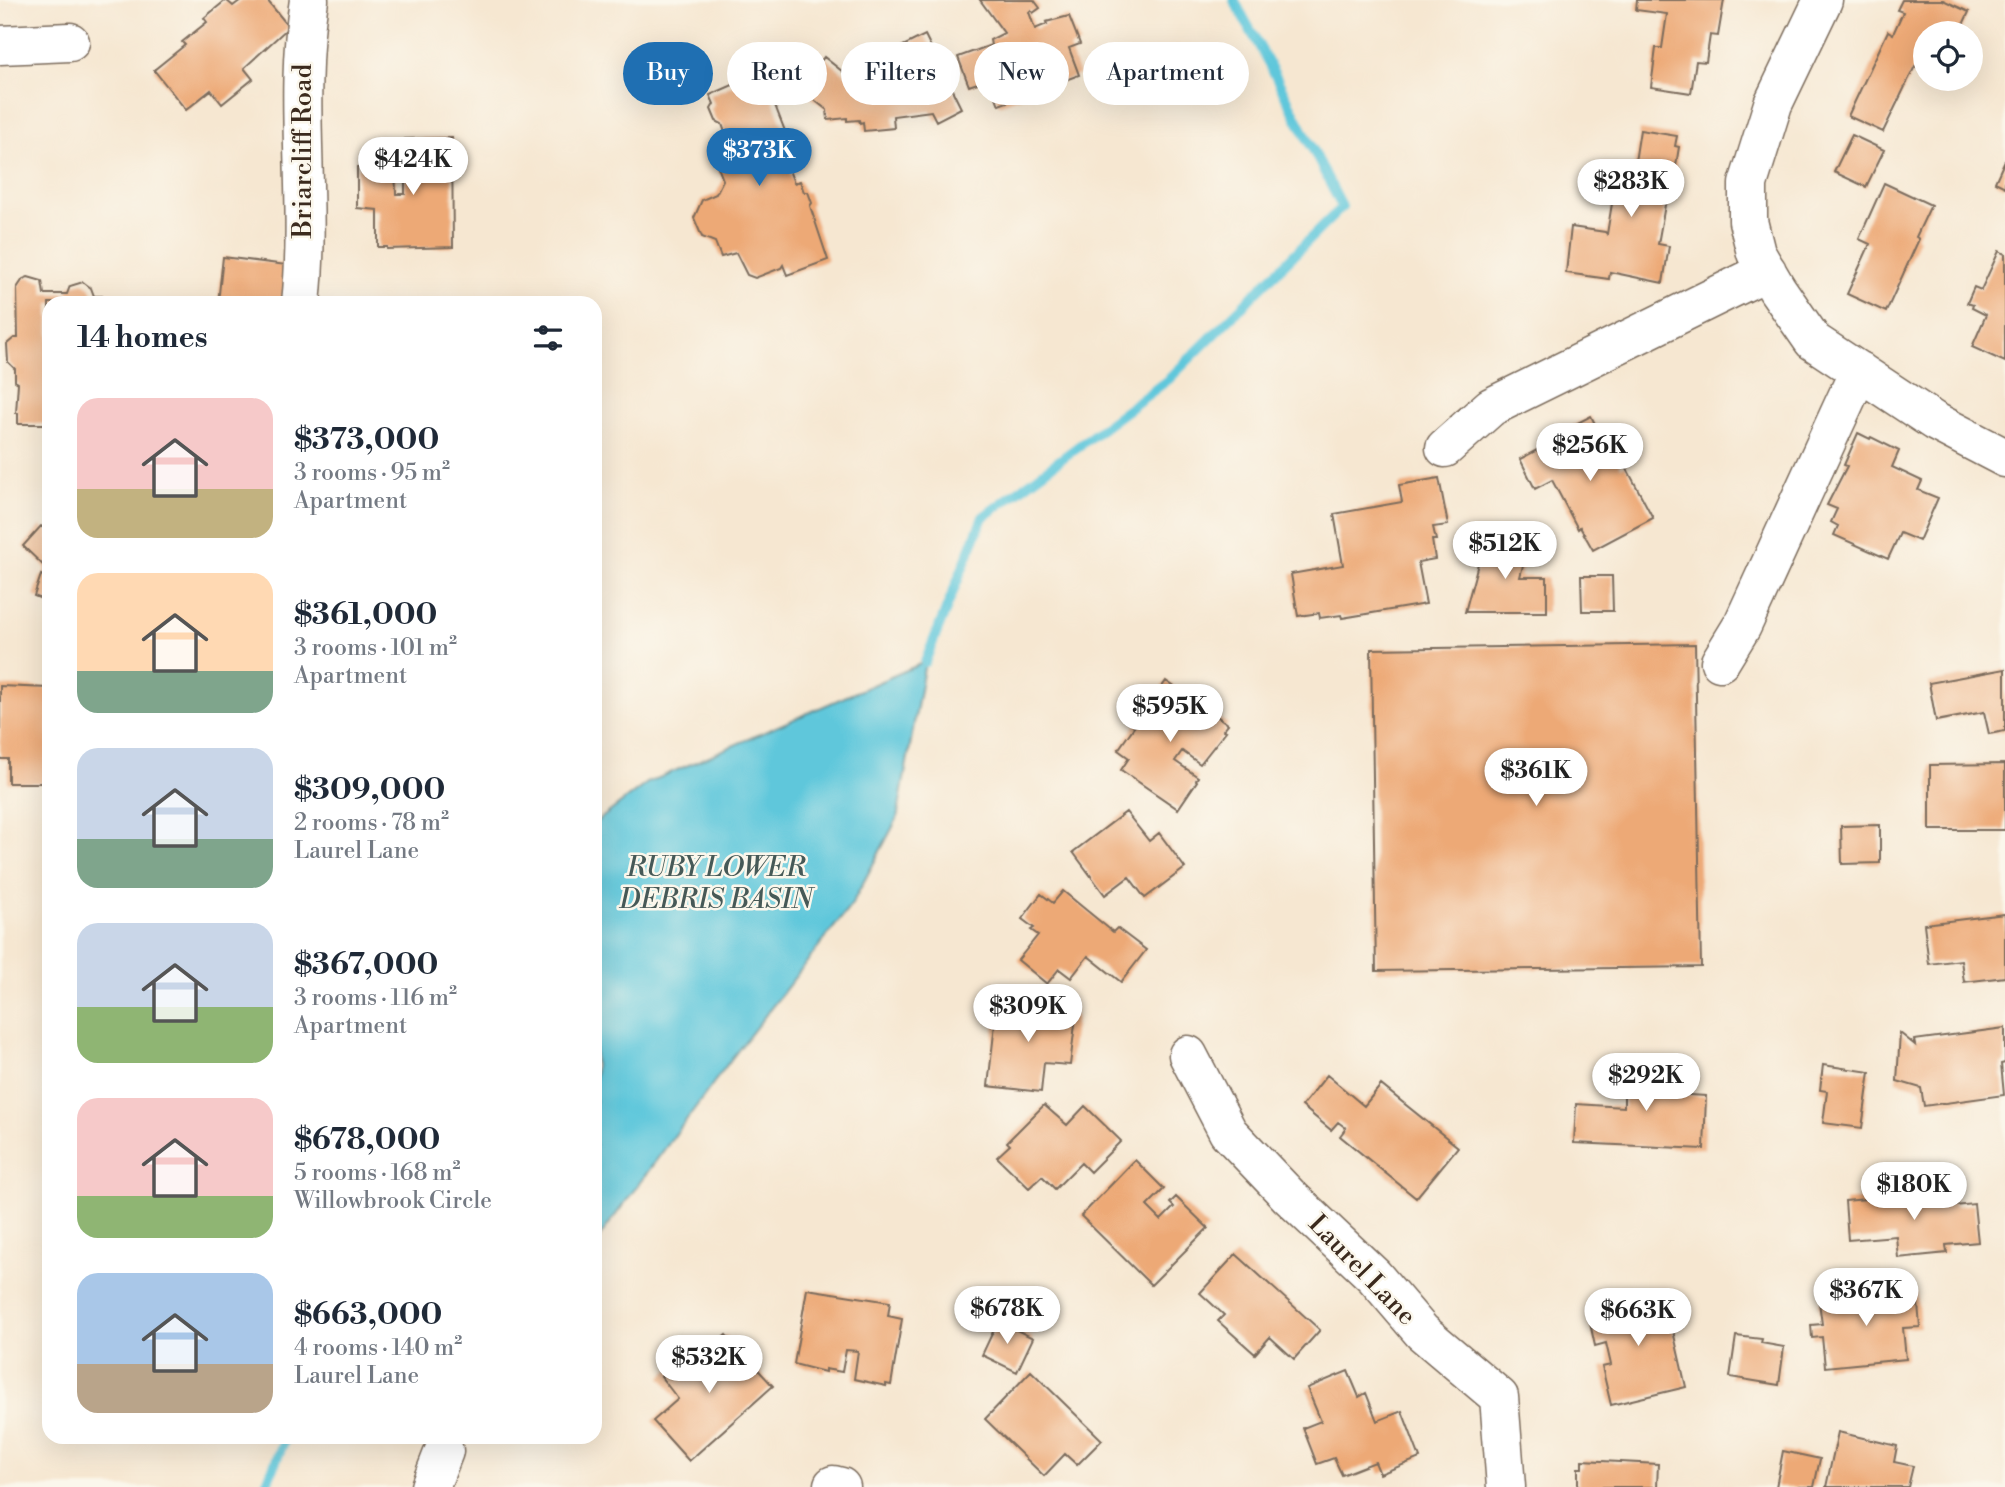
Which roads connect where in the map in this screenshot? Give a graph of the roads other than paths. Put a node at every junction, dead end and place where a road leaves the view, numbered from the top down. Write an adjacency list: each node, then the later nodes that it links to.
1 (309, 0): 6 (street, Briarcliff Road)
2 (1823, 0): 5 (street)
3 (70, 42): 4 (street)
4 (0, 45)
5 (1767, 271): 7 (street); 8 (street)
6 (301, 296)
7 (1859, 371): 9 (street); 10 (street)
8 (1445, 448)
9 (2005, 458)
10 (1720, 662)
11 (1188, 1055): 14 (street, Laurel Lane)
12 (444, 1451): 13 (street)
13 (430, 1487)
14 (1506, 1487)

